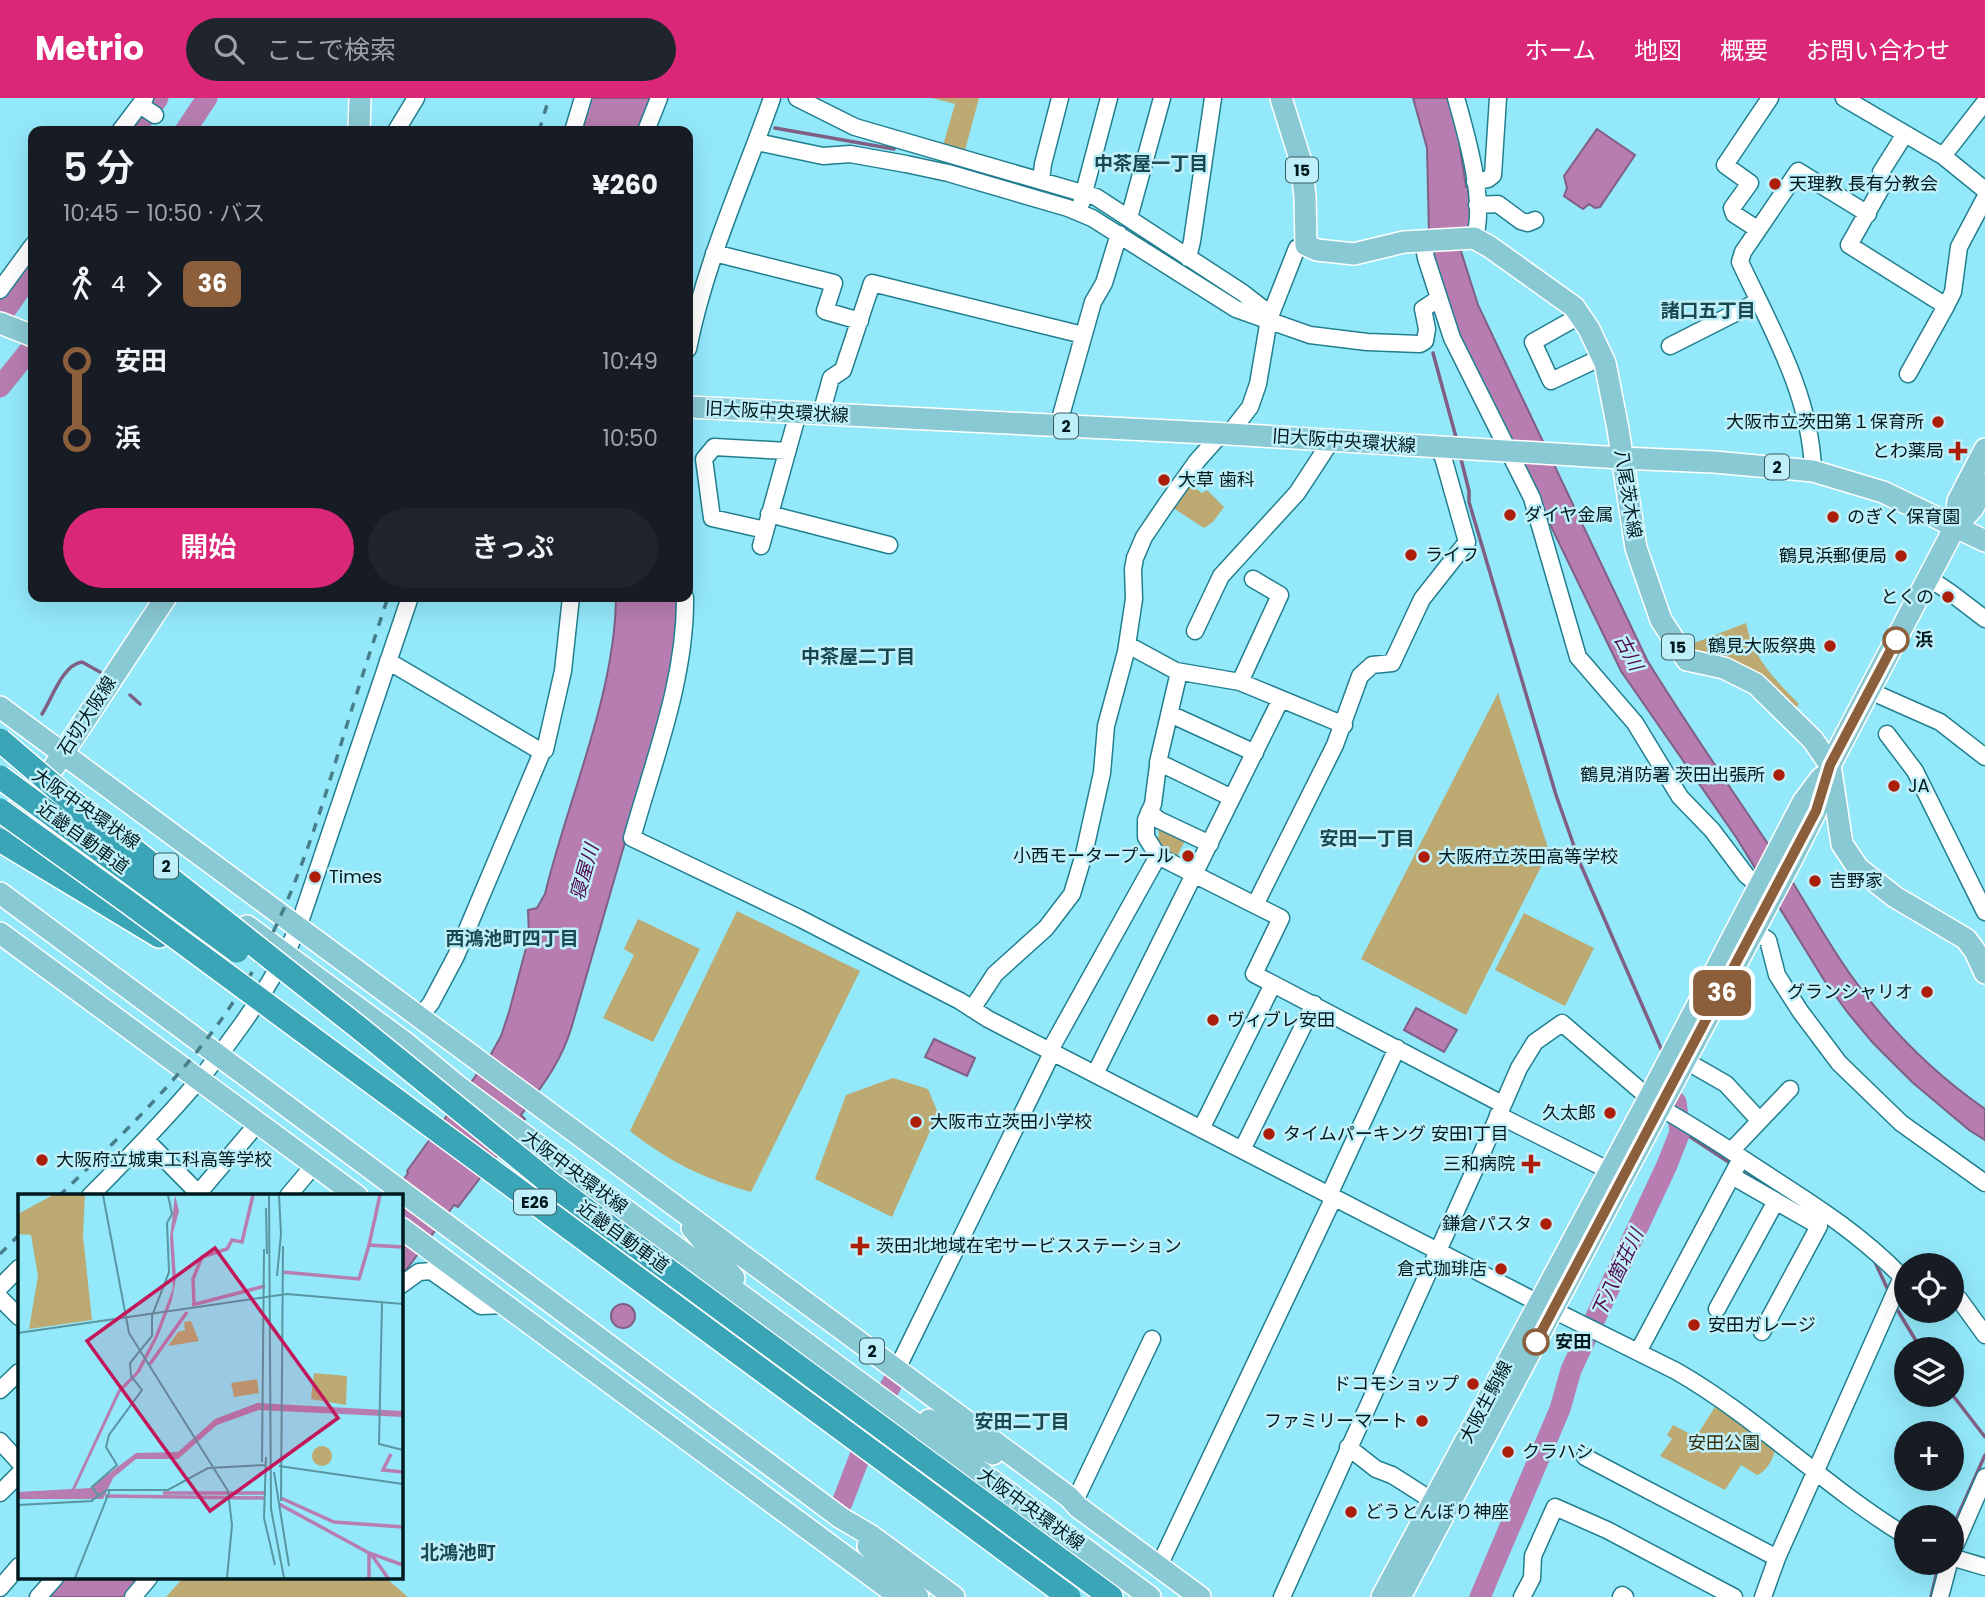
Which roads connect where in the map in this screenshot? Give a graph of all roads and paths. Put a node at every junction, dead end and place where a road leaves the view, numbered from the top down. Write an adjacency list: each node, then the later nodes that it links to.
1 (360, 98): 19 (main road)
2 (416, 98): 20 (street)
3 (583, 98): 21 (street)
4 (659, 98): 22 (street)
5 (772, 98): 24 (street)
6 (797, 98): 25 (street)
7 (1060, 98): 28 (street)
8 (1109, 98): 31 (street)
9 (1162, 98): 36 (street)
10 (1213, 98): 45 (street)
11 (1282, 98): 42 (main road, 15)
12 (1456, 98): 29 (street)
13 (1498, 98): 29 (street)
14 (1770, 98): 38 (street)
15 (1844, 98): 23 (street)
16 (1985, 102): 26 (street)
17 (146, 106): 18 (street)
18 (125, 126)
19 (359, 126)
20 (399, 126)
21 (575, 126)
22 (648, 126)
23 (1905, 134): 26 (street); 35 (street)
24 (757, 142): 27 (street); 44 (street)
25 (911, 144): 27 (street); 28 (street)
26 (1943, 156): 30 (street)
27 (906, 164): 34 (street)
28 (1041, 181): 31 (street)
29 (1475, 182): 33 (street)
30 (1985, 190)
31 (1083, 193): 34 (street); 36 (street)
32 (1985, 198): 50 (street)
33 (1477, 205): 37 (street); 40 (street)
34 (1079, 212): 39 (street)
35 (1868, 214): 38 (street); 50 (street)
36 (1129, 218): 45 (street)
37 (1535, 220)
38 (1758, 229): 48 (street)
39 (1119, 234): 49 (street); 57 (street)
40 (1468, 239): 41 (main road); 51 (main road, 八尾茨木線 / 15)
41 (1425, 242): 42 (main road); 47 (street)
42 (1306, 245): 52 (street)
43 (28, 252): 46 (street)
44 (714, 253): 53 (street); 55 (street)
45 (1188, 258): 49 (street)
46 (0, 290)
47 (1438, 299): 52 (street); 70 (street)
48 (1759, 301): 58 (street); 72 (street)
49 (1249, 306): 52 (street)
50 (1946, 306): 60 (street)
51 (1581, 316): 59 (main road, 八尾茨木線 / 15); 59 (street)
52 (1270, 317): 65 (street)
53 (860, 321): 57 (street); 63 (street)
54 (2, 324): 56 (main road)
55 (693, 326)
56 (28, 334)
57 (1083, 335): 64 (street)
58 (1670, 346)
59 (1602, 357): 71 (main road, 八尾茨木線 / 15)
60 (1908, 374)
61 (693, 407): 62 (main road, 旧大阪中央環状線 / 2)
62 (798, 413): 63 (main road, 旧大阪中央環状線 / 2); 69 (street)
63 (821, 414): 64 (main road, 旧大阪中央環状線 / 2)
64 (1058, 426): 65 (main road, 旧大阪中央環状線 / 2)
65 (1225, 434): 66 (main road, 旧大阪中央環状線 / 2); 86 (street)
66 (1331, 440): 67 (main road, 旧大阪中央環状線 / 2); 85 (street)
67 (1440, 447): 70 (main road, 旧大阪中央環状線 / 2); 94 (street)
68 (1985, 449): 74 (main road, 大阪生駒線)
69 (787, 451): 75 (street); 75 (street)
70 (1510, 451): 71 (main road, 旧大阪中央環状線 / 2); 115 (street)
71 (1621, 458): 72 (main road, 旧大阪中央環状線 / 2); 103 (main road, 八尾茨木線 / 15)
72 (1813, 471): 74 (main road, 旧大阪中央環状線 / 2)
73 (1985, 484): 74 (main road, 大阪生駒線)
74 (1955, 527): 76 (main road, 旧大阪中央環状線 / 2); 78 (main road, 大阪生駒線)
75 (765, 530): 77 (street)
76 (1985, 541)
77 (889, 545)
78 (1929, 578): 84 (street); 90 (main road, 大阪生駒線)
79 (1253, 579): 89 (street)
80 (163, 602): 100 (main road, 石切大阪線)
81 (408, 602): 87 (street)
82 (570, 602): 98 (street)
83 (685, 602): 126 (street)
84 (1985, 619)
85 (1195, 631)
86 (1128, 645): 88 (street); 126 (street)
87 (388, 661): 98 (street); 118 (street)
88 (1179, 672): 89 (street); 93 (street)
89 (1240, 682): 91 (street)
90 (1870, 691): 101 (street); 103 (main road, 大阪生駒線)
91 (1281, 699): 94 (street); 99 (street)
92 (0, 708): 100 (main road, 2)
93 (1170, 714): 99 (street); 102 (street)
94 (1344, 725): 117 (street)
95 (1887, 734): 116 (street)
96 (0, 740): 145 (highway, bridge)
97 (0, 748): 105 (main road, 大阪中央環状線 / 2)
98 (542, 752): 127 (street)
99 (1255, 753): 106 (street)
100 (63, 754): 105 (main road, 石切大阪線); 118 (main road, 2)
101 (1985, 757)
102 (1158, 762): 106 (street); 108 (street)
103 (1830, 765): 115 (main road, 大阪生駒線); 122 (main road, 八尾茨木線 / 15)
104 (0, 777): 145 (highway, 近畿自動車道 / E26, bridge)
105 (44, 780): 109 (main road, 石切大阪線); 121 (main road, 大阪中央環状線 / 2)
106 (1232, 798): 111 (street)
107 (0, 810): 123 (highway, 近畿自動車道 / E26, bridge)
108 (1149, 812): 111 (street); 112 (street)
109 (0, 829)
110 (0, 840): 123 (highway, bridge)
111 (1209, 844): 113 (street)
112 (1158, 856): 113 (street); 129 (street)
113 (1194, 873): 117 (street); 132 (street)
114 (0, 893): 130 (main road)
115 (1765, 894): 119 (main road, 大阪生駒線); 131 (main road, 大阪生駒線)
116 (1983, 900)
117 (1255, 905): 124 (street)
118 (298, 928): 121 (street); 127 (main road, 2)
119 (1754, 931): 131 (main road, 大阪生駒線); 146 (street)
120 (0, 933): 133 (main road)
121 (286, 955): 130 (street); 172 (main road, 大阪中央環状線 / 2)
122 (1985, 973)
123 (228, 977): 190 (highway, 近畿自動車道 / E26, bridge)
124 (1273, 984): 125 (street); 139 (street)
125 (1314, 1004): 128 (street); 141 (street)
126 (972, 1009): 129 (street)
127 (420, 1017): 154 (main road, 2)
128 (1397, 1048): 136 (street); 152 (street)
129 (1052, 1052): 132 (street); 174 (street)
130 (219, 1055): 133 (street); 177 (main road)
131 (1681, 1059): 135 (main road, 大阪生駒線); 137 (street)
132 (1095, 1074): 139 (street)
133 (201, 1081): 138 (main road); 140 (street)
134 (1790, 1089): 137 (street)
135 (1662, 1102): 136 (street); 142 (street); 144 (main road, 大阪生駒線); 166 (main road, 大阪生駒線)
136 (1500, 1110): 144 (street); 156 (street)
137 (1759, 1121): 142 (street)
138 (258, 1123): 143 (main road); 149 (street)
139 (1202, 1129): 141 (street)
140 (146, 1140): 147 (street); 148 (street)
141 (1242, 1150): 152 (street)
142 (1736, 1164): 153 (street); 158 (street); 173 (street)
143 (314, 1165): 150 (street); 151 (main road)
144 (1608, 1170): 166 (main road, 大阪生駒線)
145 (545, 1178): 208 (highway, 近畿自動車道 / E26)
146 (1985, 1183)
147 (92, 1194)
148 (198, 1194)
149 (200, 1194)
150 (290, 1194)
151 (354, 1194)
152 (1332, 1196): 156 (street); 194 (street)
153 (1776, 1201): 167 (street); 169 (street)
154 (670, 1202): 172 (main road); 174 (main road, 2)
155 (402, 1229): 161 (main road)
156 (1438, 1251): 166 (street); 179 (street)
157 (18, 1269): 160 (street)
158 (1894, 1272)
159 (402, 1284): 164 (street)
160 (0, 1287)
161 (485, 1291): 164 (main road); 177 (main road)
162 (0, 1298): 168 (street)
163 (1894, 1299): 182 (street)
164 (505, 1305): 203 (main road)
165 (1964, 1306): 170 (street)
166 (1546, 1307): 173 (street); 186 (main road, 大阪生駒線); 213 (main road, 大阪生駒線)
167 (1717, 1309)
168 (18, 1316)
169 (1762, 1332)
170 (1985, 1335)
171 (1152, 1339): 187 (street)
172 (819, 1352): 187 (main road); 209 (main road, 大阪中央環状線 / 2)
173 (1639, 1352): 182 (street)
174 (897, 1370): 187 (main road, 2)
175 (18, 1373): 176 (street)
176 (0, 1390)
177 (706, 1418): 188 (main road)
178 (0, 1441): 181 (street)
179 (1348, 1447): 186 (street); 211 (street)
180 (1585, 1457): 192 (street)
181 (18, 1461)
182 (1817, 1473): 191 (street); 192 (street)
183 (18, 1475): 185 (street)
184 (1985, 1477): 189 (street)
185 (0, 1493)
186 (1433, 1501): 212 (main road, 大阪生駒線)
187 (1074, 1503): 194 (main road, 2)
188 (841, 1518): 204 (main road); 205 (main road)
189 (1964, 1526)
190 (974, 1527): 206 (highway, bridge); 207 (highway, 近畿自動車道 / E26, bridge)
191 (1894, 1529)
192 (1777, 1558): 216 (street)
193 (1964, 1560): 196 (street)
194 (1159, 1566): 210 (main road, 2)
195 (18, 1567): 200 (street)
196 (1985, 1567)
197 (1946, 1575): 217 (street)
198 (53, 1580): 201 (street)
199 (147, 1580): 202 (street)
200 (0, 1588)
201 (38, 1597)
202 (133, 1597)
203 (900, 1597)
204 (918, 1597)
205 (954, 1597)
206 (1057, 1597)
207 (1069, 1597)
208 (1111, 1597)
209 (1150, 1597)
210 (1200, 1597)
211 (1282, 1597)
212 (1382, 1597)
213 (1400, 1597)
214 (1522, 1597): 215 (street)
215 (1734, 1597)
216 (1763, 1597)
217 (1940, 1597)

